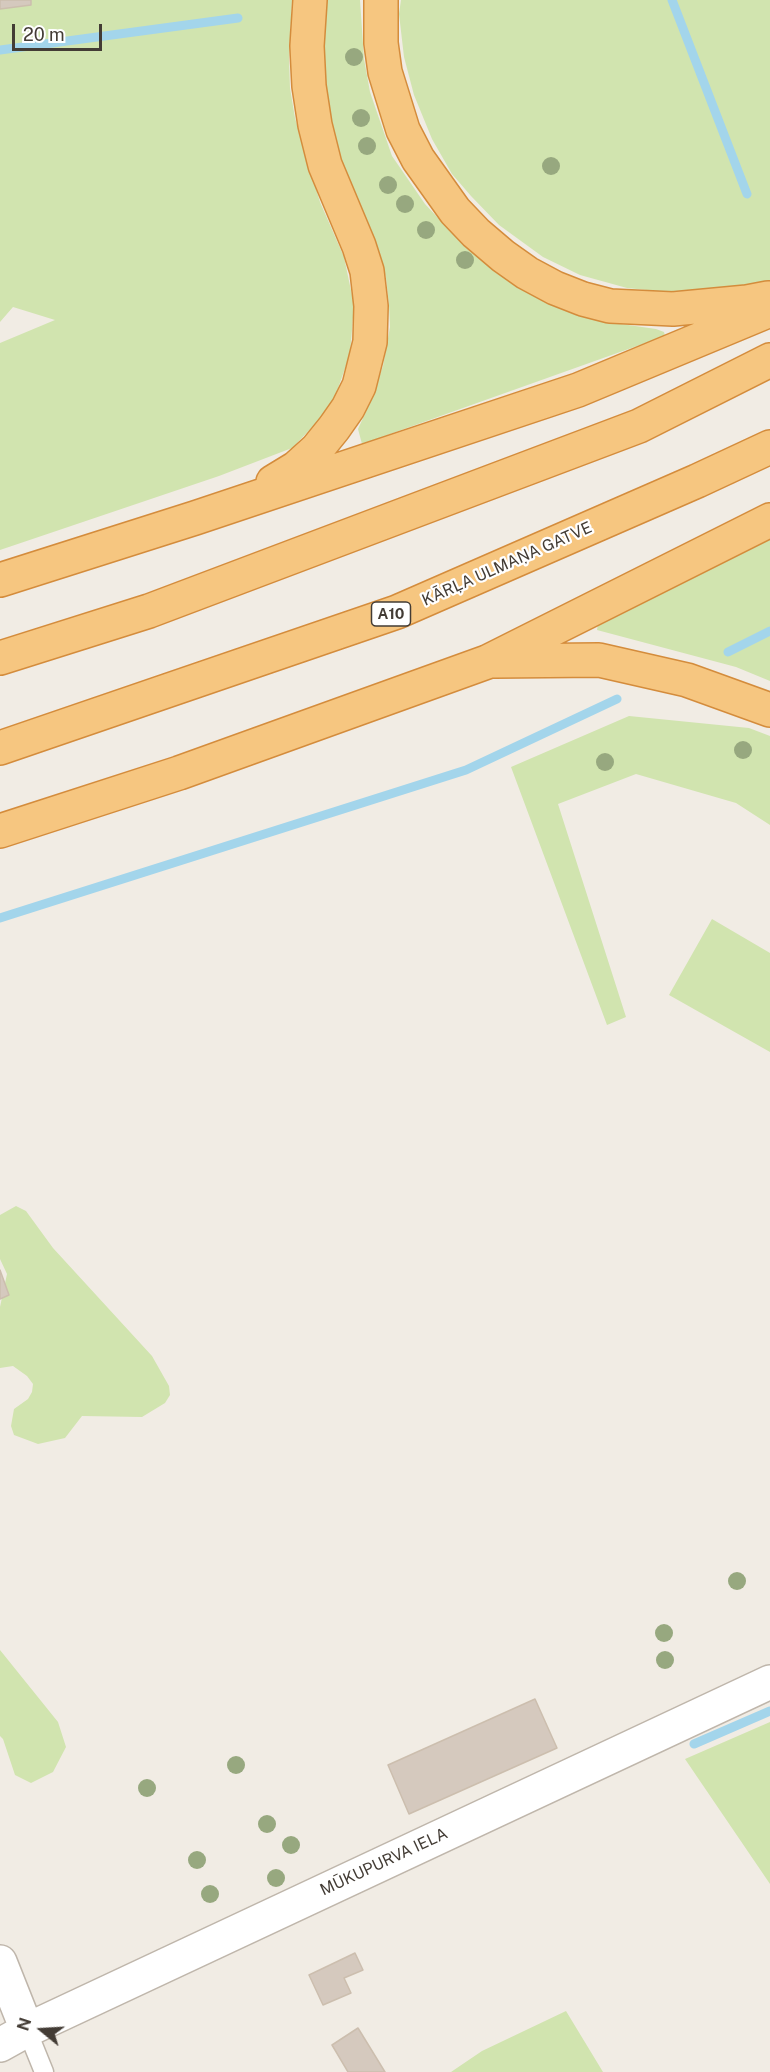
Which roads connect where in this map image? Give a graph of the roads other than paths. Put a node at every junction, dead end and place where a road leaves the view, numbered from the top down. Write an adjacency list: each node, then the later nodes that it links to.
1 (310, 0): 7 (highway)
2 (381, 0): 3 (highway)
3 (770, 298)
4 (770, 310): 7 (highway)
5 (770, 360): 10 (highway)
6 (770, 447): 13 (highway, KĀRĻA ULMAŅA GATVE / A10)
7 (195, 518): 9 (highway)
8 (770, 520): 11 (highway)
9 (0, 580)
10 (0, 658)
11 (487, 662): 12 (highway); 14 (highway)
12 (770, 711)
13 (0, 748)
14 (0, 831)
15 (770, 1682): 17 (street, MŪKUPURVA IELA)
16 (0, 1962): 17 (street)
17 (14, 2037): 18 (lane)
18 (44, 2072)

